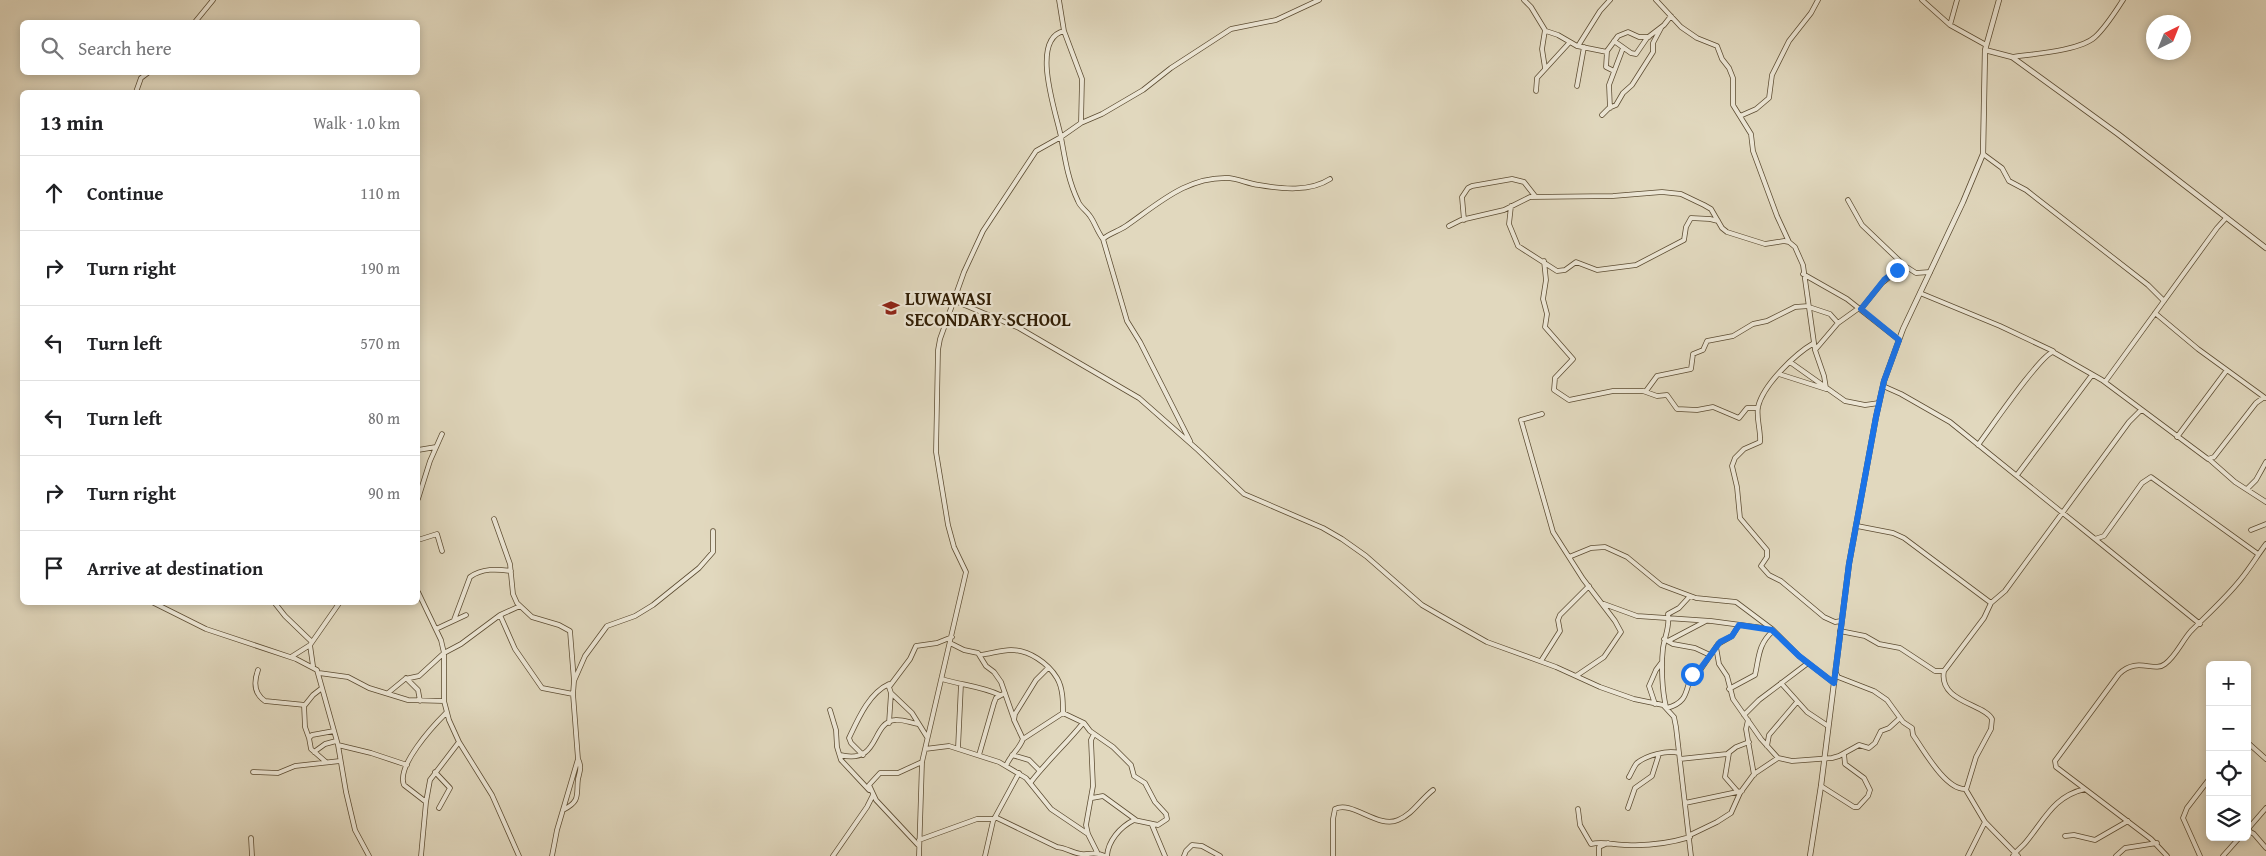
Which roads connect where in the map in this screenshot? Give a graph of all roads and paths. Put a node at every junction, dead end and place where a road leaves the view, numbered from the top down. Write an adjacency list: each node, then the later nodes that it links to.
1 (213, 0): 14 (street)
2 (1058, 0): 17 (street)
3 (1319, 0): 37 (street)
4 (1524, 0): 18 (street)
5 (1610, 0): 22 (street)
6 (1656, 0): 13 (street)
7 (1818, 0): 36 (street)
8 (1918, 0): 12 (street)
9 (1957, 0): 15 (street)
10 (1999, 0): 24 (street)
11 (2123, 0): 27 (street)
12 (1923, 1): 15 (street)
13 (1671, 16): 16 (street); 36 (street)
14 (197, 20)
15 (1950, 25): 24 (street)
16 (1661, 28): 19 (street); 34 (street)
17 (1064, 31): 37 (street); 38 (street)
18 (1546, 31): 21 (street); 28 (street)
19 (1649, 37): 20 (street); 25 (street)
20 (1614, 41): 25 (street); 26 (street)
21 (1569, 43): 22 (street); 28 (street)
22 (1578, 46): 23 (street)
23 (1584, 47): 26 (street); 31 (street)
24 (1985, 47): 27 (street); 39 (street)
25 (1624, 48): 29 (street)
26 (1607, 52): 29 (street)
27 (2012, 57): 44 (street)
28 (1545, 68): 33 (street)
29 (1614, 71): 34 (street)
30 (146, 75): 32 (street)
31 (1577, 86)
32 (137, 90)
33 (1536, 91)
34 (1610, 108): 35 (street)
35 (1602, 115)
36 (1740, 116): 49 (street)
37 (1081, 123): 38 (street)
38 (1061, 137): 48 (street); 56 (street)
39 (1983, 154): 53 (street); 57 (street)
40 (1330, 180): 48 (street)
41 (1535, 196): 43 (street); 45 (street); 46 (street)
42 (1848, 200): 52 (street)
43 (1511, 206): 45 (street); 51 (street)
44 (2226, 218): 50 (street); 57 (street)
45 (1464, 220): 47 (street)
46 (1718, 222): 49 (street); 51 (street)
47 (1448, 226)
48 (1103, 239): 81 (street)
49 (1789, 242): 54 (street)
50 (2266, 248)
51 (1544, 261): 73 (street)
52 (1902, 263): 53 (street); 59 (street)
53 (1930, 272): 55 (street)
54 (1803, 274): 58 (street); 59 (street)
55 (1920, 293): 62 (street); 65 (street)
56 (956, 301): 81 (street); 124 (street)
57 (2164, 301): 60 (street)
58 (1809, 306): 61 (street); 63 (street); 73 (street)
59 (1860, 309): 61 (street); 62 (street)
60 (2155, 313): 67 (street); 70 (street)
61 (1838, 323): 64 (street)
62 (1899, 340): 71 (street)
63 (1814, 343): 64 (street); 66 (street)
64 (1815, 350): 72 (street)
65 (2054, 352): 69 (street); 82 (street)
66 (1790, 362): 68 (street); 72 (street)
67 (2227, 370): 74 (street); 80 (street)
68 (1779, 374): 72 (street); 76 (street)
69 (2092, 375): 70 (street); 87 (street)
70 (2105, 382): 77 (street)
71 (1883, 386): 75 (street); 82 (street)
72 (1827, 389): 75 (street)
73 (1646, 391): 76 (street)
74 (2266, 398): 85 (street)
75 (1879, 403): 94 (street)
76 (1758, 408): 118 (street)
77 (2141, 410): 80 (street); 91 (street)
78 (1542, 414): 102 (street)
79 (442, 434): 83 (street)
80 (2177, 437): 85 (street)
81 (1191, 444): 133 (street)
82 (1978, 445): 87 (street)
83 (436, 447): 84 (street); 89 (street)
84 (420, 450)
85 (2210, 460): 88 (street)
86 (2266, 462): 88 (street)
87 (2017, 475): 91 (street)
88 (2247, 489): 90 (street)
89 (420, 492)
90 (2266, 502)
91 (2062, 512): 98 (street); 107 (street)
92 (494, 519): 103 (street)
93 (2266, 524): 95 (street)
94 (1857, 526): 107 (street); 118 (street)
95 (2251, 530)
96 (712, 531): 145 (street)
97 (420, 539): 100 (street)
98 (2095, 539): 101 (street); 119 (street)
99 (2266, 544): 101 (street)
100 (442, 551)
101 (2258, 554): 119 (street)
102 (1569, 557): 104 (street); 106 (street)
103 (511, 571): 112 (street); 116 (street)
104 (1589, 586): 108 (street); 133 (street)
105 (420, 596): 121 (street)
106 (1690, 596): 115 (street); 122 (street)
107 (1991, 603): 139 (street)
108 (1604, 604): 115 (street); 142 (street)
109 (158, 605): 132 (street)
110 (276, 605): 126 (street)
111 (338, 605): 126 (street)
112 (520, 606): 114 (street); 145 (street)
113 (466, 615): 116 (street)
114 (500, 615): 129 (street); 155 (street)
115 (1668, 617): 117 (street); 125 (street)
116 (454, 620): 121 (street)
117 (1707, 620): 120 (street); 125 (street)
118 (1841, 621): 123 (street)
119 (2200, 624): 215 (street)
120 (1739, 625): 122 (street); 128 (street)
121 (436, 629): 129 (street)
122 (1773, 630): 135 (street); 151 (street)
123 (1840, 631): 139 (street); 141 (street)
124 (952, 637): 127 (street); 148 (street)
125 (1666, 640): 130 (street); 134 (street)
126 (311, 643): 132 (street); 136 (street)
127 (950, 643): 131 (street); 144 (street)
128 (1716, 647): 130 (street); 151 (street)
129 (444, 653): 143 (street); 158 (street)
130 (1710, 655): 162 (street)
131 (980, 656): 137 (street); 154 (street)
132 (291, 657): 136 (street)
133 (1541, 661): 142 (street)
134 (1662, 662): 160 (street); 162 (street)
135 (1808, 662): 146 (street); 147 (street)
136 (313, 666): 140 (street)
137 (1048, 668): 165 (street); 168 (street)
138 (258, 670): 161 (street)
139 (1944, 671): 214 (street)
140 (319, 672): 150 (street); 152 (street)
141 (1836, 673): 147 (street); 167 (street)
142 (1576, 676): 160 (street)
143 (406, 678): 152 (street); 157 (street)
144 (942, 679): 149 (street); 176 (street)
145 (574, 681): 155 (street)
146 (1781, 683): 159 (street); 166 (street)
147 (1834, 683): 173 (street)
148 (889, 684): 153 (street); 191 (street)
149 (961, 684): 156 (street); 185 (street)
150 (322, 688): 161 (street); 174 (street)
151 (1729, 689): 166 (street)
152 (388, 693): 157 (street)
153 (892, 693): 170 (street); 172 (street)
154 (1005, 693): 156 (street); 168 (street)
155 (573, 694): 197 (street)
156 (1000, 696): 192 (street)
157 (420, 701): 158 (street)
158 (444, 701): 164 (street)
159 (1797, 702): 173 (street); 182 (street)
160 (1655, 704): 162 (street)
161 (304, 705): 177 (street)
162 (1666, 708): 187 (street)
163 (830, 710): 194 (street)
164 (446, 713): 179 (street); 203 (street)
165 (1063, 713): 171 (street); 178 (street)
166 (1744, 715): 169 (street)
167 (1900, 718): 190 (street); 214 (street)
168 (1014, 720): 178 (street)
169 (1748, 720): 180 (street); 182 (street)
170 (889, 723): 172 (street); 191 (street)
171 (1083, 723): 175 (street); 205 (street)
172 (919, 724): 176 (street)
173 (1828, 726): 195 (street)
174 (334, 731): 177 (street); 181 (street)
175 (1094, 734): 219 (street); 231 (street)
176 (927, 737): 184 (street)
177 (309, 738): 186 (street)
178 (1022, 739): 193 (street)
179 (459, 742): 207 (street); 251 (street)
180 (1749, 742): 188 (street); 209 (street)
181 (337, 743): 186 (street); 200 (street); 203 (street)
182 (1767, 746): 196 (street)
183 (2251, 746): 199 (street)
184 (925, 748): 185 (street); 202 (street)
185 (958, 748): 192 (street)
186 (314, 752): 201 (street)
187 (1679, 753): 189 (street); 198 (street)
188 (1729, 753): 198 (street); 217 (street)
189 (1660, 754): 210 (street); 223 (street)
190 (1844, 754): 195 (street); 213 (street)
191 (863, 755): 194 (street)
192 (979, 755): 204 (street)
193 (1012, 755): 204 (street); 205 (street)
194 (840, 756): 218 (street)
195 (1824, 757): 196 (street); 213 (street)
196 (1778, 758): 209 (street)
197 (578, 759): 226 (street); 226 (street)
198 (1680, 759): 221 (street)
199 (2266, 759)
200 (340, 760): 201 (street); 249 (street)
201 (326, 762): 206 (street)
202 (922, 762): 218 (street); 238 (street)
203 (406, 765): 220 (street)
204 (1006, 766): 208 (street)
205 (1040, 771): 211 (street)
206 (253, 772)
207 (435, 772): 220 (street); 222 (street)
208 (1018, 773): 211 (street); 227 (street)
209 (1754, 775): 217 (street)
210 (1629, 776)
211 (1031, 782): 234 (street)
212 (2206, 783): 267 (street)
213 (1821, 786): 263 (street)
214 (1966, 789): 230 (street)
215 (2085, 789): 229 (street); 247 (street)
216 (1433, 790): 260 (street)
217 (1740, 792): 221 (street); 235 (street)
218 (872, 795): 242 (street); 253 (street)
219 (1092, 798): 228 (street); 234 (street)
220 (426, 802): 250 (street)
221 (1685, 803): 235 (street)
222 (439, 808)
223 (1628, 808)
224 (2266, 808): 232 (street)
225 (1578, 809): 240 (street)
226 (563, 810): 245 (street)
227 (994, 818): 238 (street); 246 (street); 255 (street)
228 (1137, 820): 231 (street); 256 (street)
229 (2128, 821): 236 (street); 241 (street)
230 (1985, 822): 247 (street); 264 (street)
231 (1152, 825): 257 (street)
232 (2251, 825)
233 (2251, 832): 243 (street)
234 (1088, 834): 244 (street)
235 (1690, 836): 240 (street); 262 (street)
236 (2065, 836)
237 (250, 838): 248 (street)
238 (919, 840): 242 (street)
239 (2236, 841): 268 (street)
240 (1608, 843): 261 (street)
241 (2157, 843): 265 (street); 266 (street)
242 (919, 846): 254 (street)
243 (2266, 848)
244 (1097, 852): 246 (street); 256 (street)
245 (552, 855): 252 (street)
246 (1083, 855)
247 (2015, 855)
248 (252, 856)
249 (369, 856)
250 (421, 856)
251 (519, 856)
252 (548, 856)
253 (833, 856)
254 (919, 856)
255 (986, 856)
256 (1106, 856)
257 (1164, 856)
258 (1184, 856): 259 (street)
259 (1220, 856)
260 (1333, 856)
261 (1600, 856)
262 (1691, 856)
263 (1810, 856)
264 (1968, 856)
265 (2116, 856)
266 (2167, 856)
267 (2200, 856)
268 (2223, 856)

